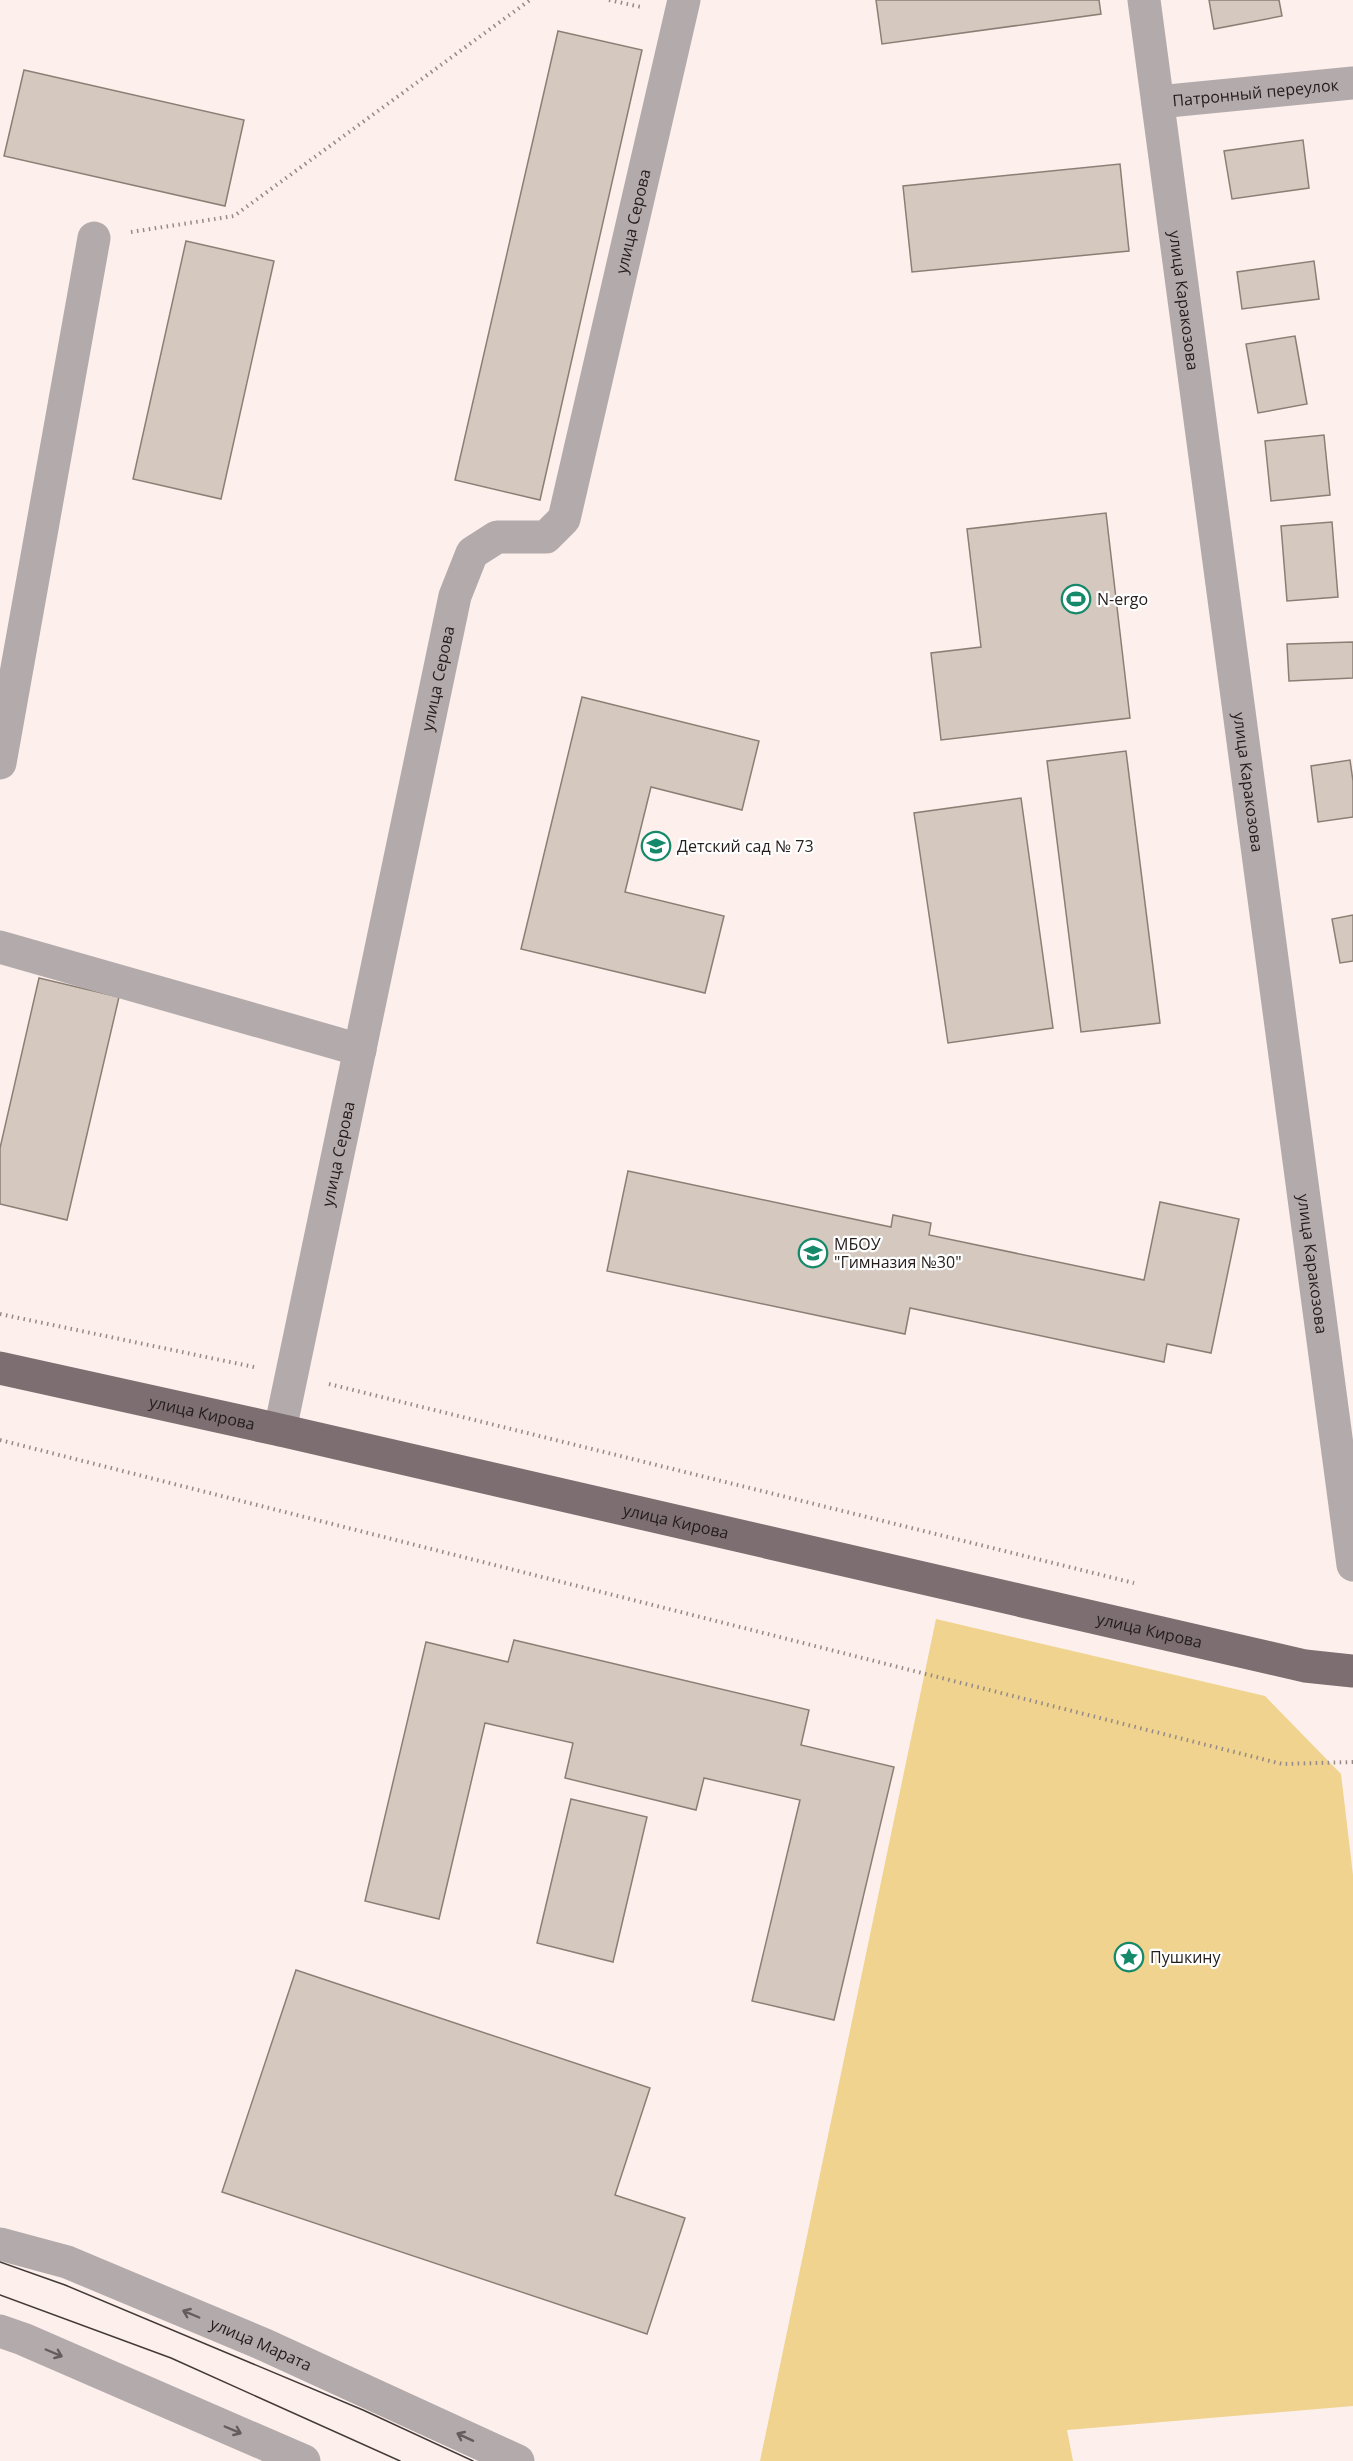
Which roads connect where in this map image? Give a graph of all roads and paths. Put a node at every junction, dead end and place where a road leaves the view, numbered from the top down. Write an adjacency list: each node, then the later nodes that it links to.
1 (530, 0): 6 (path)
2 (684, 0): 10 (street, улица Серова)
3 (1144, 0): 5 (street, улица Каракозова)
4 (1353, 83): 5 (street, Патронный переулок)
5 (1158, 102): 16 (street, улица Каракозова)
6 (94, 238): 7 (street)
7 (11, 642): 8 (street)
8 (0, 763)
9 (0, 947): 10 (street)
10 (360, 1050): 13 (street, улица Серова)
11 (0, 1314): 13 (path)
12 (0, 1368): 14 (main road, улица Кирова)
13 (292, 1375): 14 (street, улица Серова); 17 (path)
14 (280, 1430): 18 (main road, улица Кирова)
15 (0, 1440): 19 (path)
16 (1353, 1565)
17 (1145, 1586)
18 (1353, 1671)
19 (1353, 1762)
20 (0, 2244): 23 (street, улица Марата, one-way to 20)
21 (0, 2331): 22 (street, one-way to 22)
22 (304, 2461)
23 (518, 2461)

